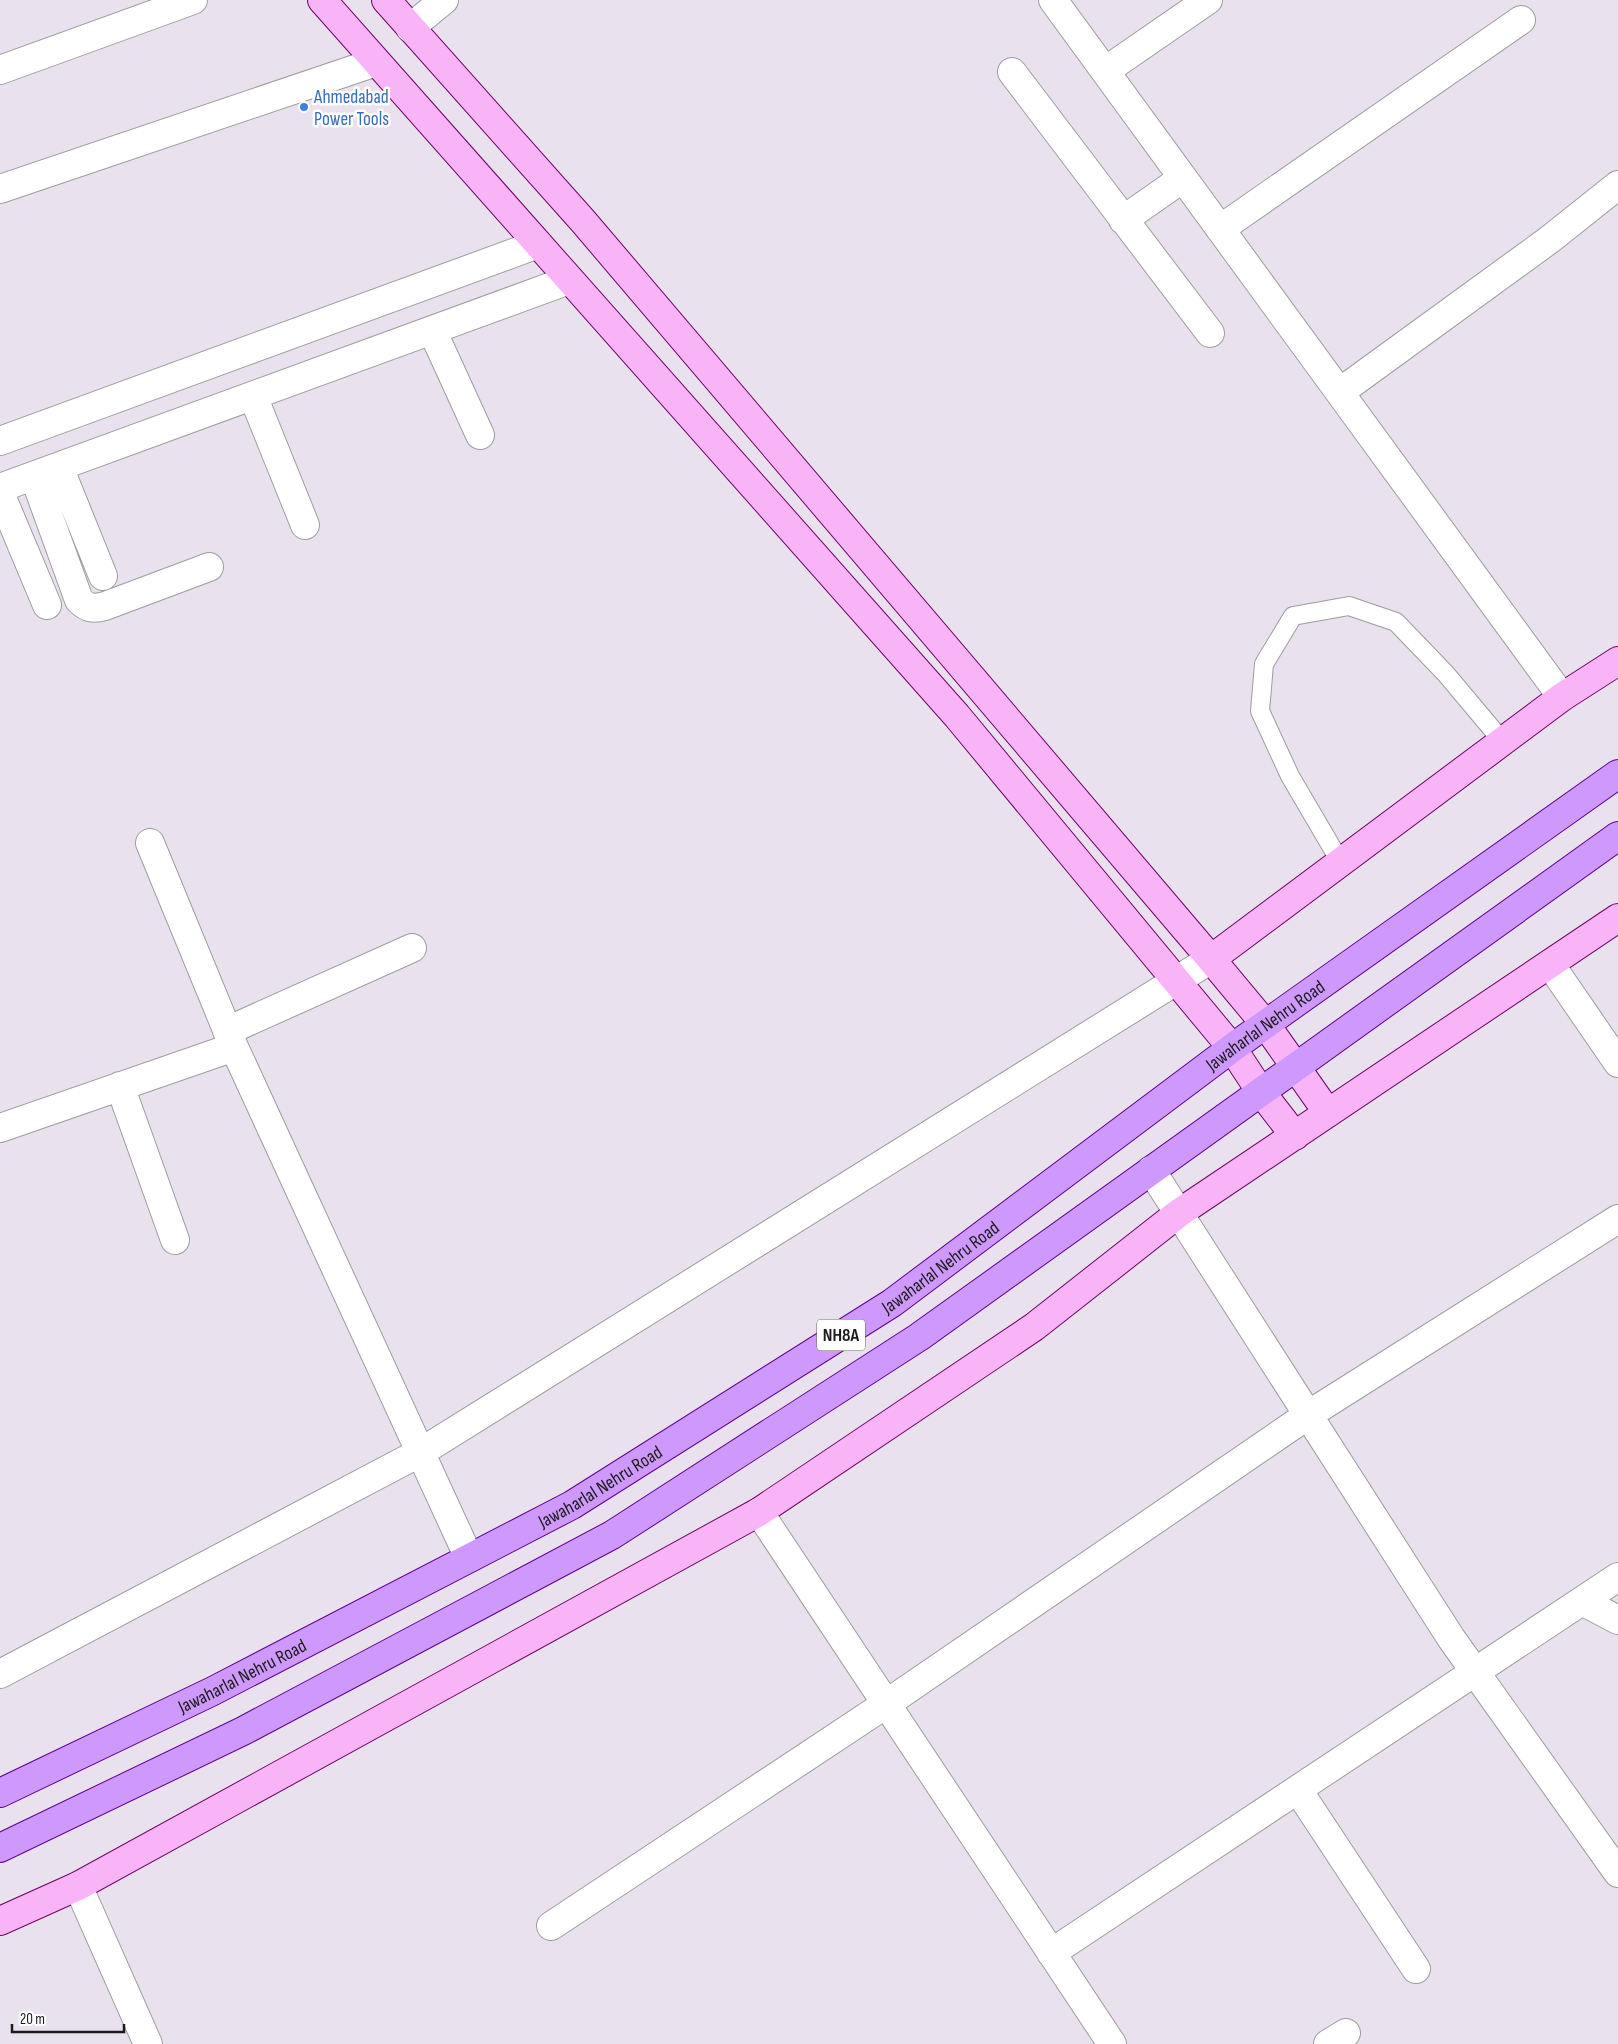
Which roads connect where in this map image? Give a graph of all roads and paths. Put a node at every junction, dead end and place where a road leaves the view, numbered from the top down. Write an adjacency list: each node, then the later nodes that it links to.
1 (192, 0): 10 (street)
2 (322, 0): 9 (street)
3 (386, 0): 8 (street)
4 (444, 0): 8 (street)
5 (1053, 0): 11 (street)
6 (1208, 0): 11 (street)
7 (1521, 20): 17 (street)
8 (410, 28): 43 (street)
9 (376, 62): 15 (street); 18 (street)
10 (0, 70)
11 (1105, 71): 13 (street)
12 (1012, 72): 16 (street)
13 (1183, 178): 16 (street); 17 (street)
14 (1618, 185): 22 (street)
15 (0, 189)
16 (1123, 220): 21 (street)
17 (1220, 229): 22 (street)
18 (538, 244): 19 (street); 25 (street)
19 (570, 280): 20 (street); 45 (street)
20 (432, 330): 23 (street); 24 (street)
21 (1210, 333)
22 (1340, 392): 35 (street)
23 (253, 396): 26 (street); 30 (street)
24 (480, 436)
25 (0, 440)
26 (59, 467): 27 (street); 32 (street)
27 (34, 476): 28 (street); 31 (street)
28 (0, 488)
29 (0, 493): 33 (street)
30 (305, 525)
31 (209, 567)
32 (103, 576)
33 (47, 605)
34 (1618, 661): 35 (street)
35 (1562, 698): 36 (street)
36 (1503, 742): 40 (street); 40 (lane)
37 (1618, 774): 46 (main road, Jawaharlal Nehru Road / NH8A)
38 (1618, 836): 50 (main road, NH8A)
39 (150, 842): 47 (street)
40 (1341, 863): 43 (street)
41 (1618, 918): 44 (street)
42 (412, 948): 47 (street)
43 (1212, 959): 45 (street); 46 (street)
44 (1550, 964): 49 (street); 53 (street)
45 (1177, 982): 48 (street); 61 (street)
46 (1266, 1025): 48 (main road, Jawaharlal Nehru Road / NH8A); 50 (street)
47 (231, 1039): 51 (street); 61 (street)
48 (1232, 1048): 52 (street); 63 (main road, Jawaharlal Nehru Road / NH8A)
49 (1618, 1062)
50 (1297, 1066): 52 (main road, NH8A); 53 (street)
51 (120, 1086): 54 (street); 59 (street)
52 (1261, 1092): 55 (street); 56 (main road, NH8A)
53 (1328, 1113): 55 (street)
54 (2, 1122)
55 (1295, 1136): 57 (street)
56 (1151, 1170): 57 (street); 72 (main road, NH8A)
57 (1179, 1213): 60 (street); 62 (street)
58 (1618, 1218): 60 (street)
59 (175, 1240)
60 (1308, 1415): 67 (street); 69 (street)
61 (421, 1452): 63 (street); 68 (street)
62 (759, 1512): 69 (street); 74 (street)
63 (470, 1558): 71 (main road, Jawaharlal Nehru Road / NH8A)
64 (1618, 1577): 65 (street)
65 (1582, 1601): 66 (street); 67 (street)
66 (1618, 1620)
67 (1475, 1673): 70 (street); 73 (street)
68 (0, 1674)
69 (886, 1704): 76 (street); 77 (street)
70 (1298, 1790): 77 (street); 78 (street)
71 (0, 1793)
72 (0, 1848)
73 (1618, 1873)
74 (78, 1886): 75 (street); 79 (street)
75 (0, 1921)
76 (551, 1926)
77 (1051, 1953): 80 (street)
78 (1416, 1969)
79 (148, 2044)
80 (1112, 2044)

